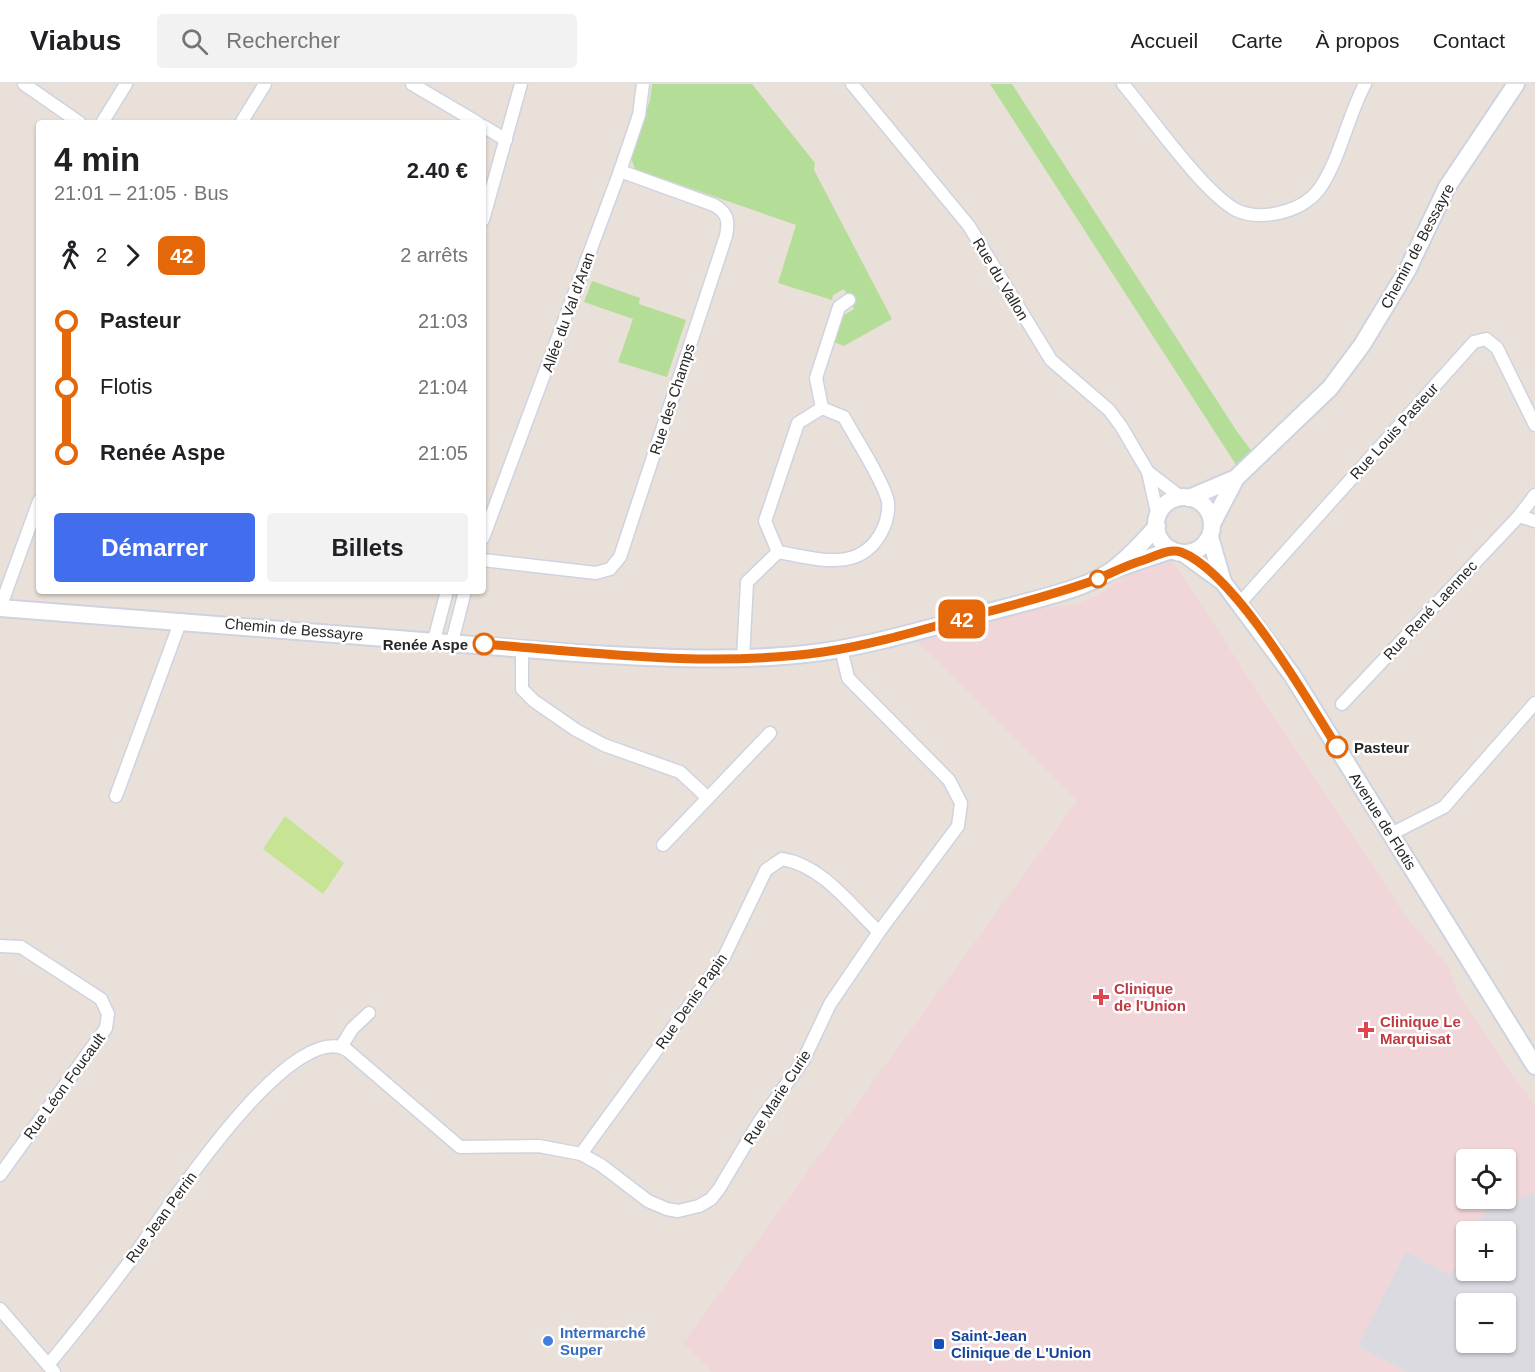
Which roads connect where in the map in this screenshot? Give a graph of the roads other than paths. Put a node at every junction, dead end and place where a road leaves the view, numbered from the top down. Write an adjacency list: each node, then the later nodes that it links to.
1 (24, 84): 11 (street)
2 (126, 84): 12 (street)
3 (265, 84): 13 (street)
4 (412, 84): 14 (street)
5 (521, 84): 16 (street)
6 (643, 84): 17 (street, Allée du Val d'Aran)
7 (852, 84): 22 (street, Rue du Vallon)
8 (1123, 84): 9 (street)
9 (1365, 84)
10 (1516, 84): 23 (street, Chemin de Bessayre)
11 (76, 120)
12 (104, 120)
13 (243, 120)
14 (473, 120)
15 (486, 128): 16 (street)
16 (506, 140): 18 (street)
17 (620, 171): 30 (street, Allée du Val d'Aran); 34 (street, Rue des Champs)
18 (486, 210)
19 (849, 300): 20 (street)
20 (822, 408): 33 (street); 33 (street)
21 (1535, 424): 39 (street, Rue Louis Pasteur)
22 (1148, 472): 25 (street, Rue du Vallon); 28 (street, Rue du Vallon)
23 (1236, 478): 25 (street, Chemin de Bessayre); 31 (street, Chemin de Bessayre)
24 (1535, 495): 27 (street)
25 (1186, 498): 28 (street); 31 (street)
26 (36, 509): 40 (street)
27 (1519, 516): 29 (street); 48 (street, Rue René Laennec)
28 (1157, 521): 32 (street); 35 (street, Chemin de Bessayre)
29 (1535, 521)
30 (486, 530)
31 (1211, 531): 32 (street); 36 (street, Avenue de Flotis)
32 (1177, 551): 35 (street, Chemin de Bessayre); 36 (street, Avenue de Flotis)
33 (778, 552): 46 (street)
34 (486, 560)
35 (1114, 569): 45 (street, Chemin de Bessayre)
36 (1223, 582): 39 (street, Avenue de Flotis)
37 (446, 594): 42 (street)
38 (464, 594): 43 (street)
39 (1240, 603): 52 (street, Avenue de Flotis)
40 (0, 608): 41 (street, Chemin de Bessayre)
41 (181, 620): 42 (street, Chemin de Bessayre); 50 (street)
42 (434, 640): 43 (street, Chemin de Bessayre)
43 (452, 642): 44 (street, Chemin de Bessayre)
44 (522, 647): 46 (street, Chemin de Bessayre); 51 (street)
45 (841, 648): 46 (street, Chemin de Bessayre); 54 (street, Rue Marie Curie)
46 (743, 658)
47 (1535, 703): 52 (street)
48 (1342, 704)
49 (770, 733): 51 (street)
50 (116, 796)
51 (708, 798): 53 (street)
52 (1391, 834): 58 (street, Avenue de Flotis)
53 (663, 845)
54 (879, 932): 59 (street, Rue Marie Curie); 59 (street, Rue Denis Papin)
55 (0, 947): 60 (street, Rue Léon Foucault)
56 (369, 1013): 57 (street)
57 (341, 1047): 59 (street, Rue Marie Curie); 62 (street, Rue Jean Perrin)
58 (1535, 1066)
59 (581, 1154)
60 (0, 1175)
61 (0, 1309): 62 (street)
62 (51, 1369)

